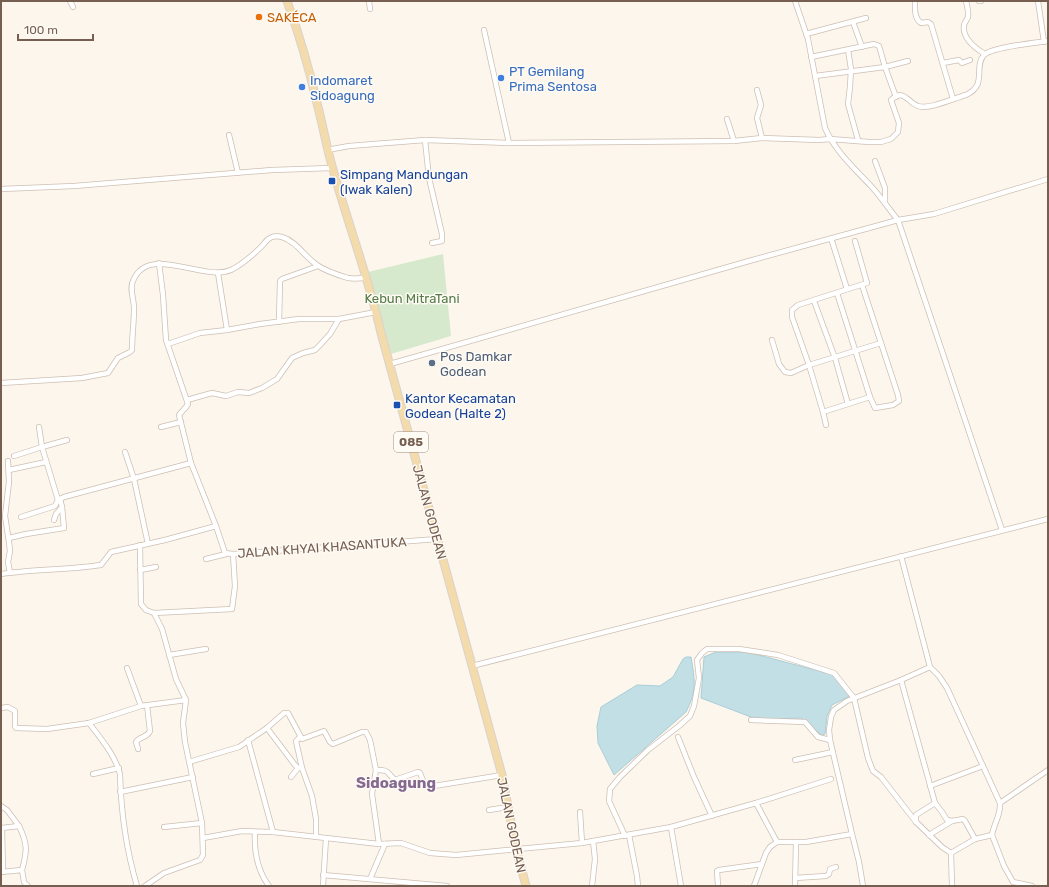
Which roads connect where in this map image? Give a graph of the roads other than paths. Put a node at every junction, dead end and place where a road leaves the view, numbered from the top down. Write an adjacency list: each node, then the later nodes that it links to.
1 (70, 1): 8 (street)
2 (287, 1): 36 (main road, JALAN GODEAN / 085)
3 (368, 1): 9 (street)
4 (795, 1): 13 (street)
5 (915, 1): 21 (street)
6 (966, 1): 17 (street)
7 (1038, 1): 14 (street)
8 (73, 7)
9 (370, 9)
10 (866, 18): 11 (street)
11 (853, 22): 13 (street); 15 (street)
12 (484, 30): 35 (street)
13 (806, 34): 18 (street)
14 (1046, 41): 17 (street)
15 (862, 47): 16 (street); 22 (street)
16 (848, 50): 18 (street); 23 (street)
17 (985, 54): 27 (street)
18 (811, 56): 24 (street)
19 (970, 60): 21 (street)
20 (908, 61): 22 (street)
21 (943, 63): 27 (street)
22 (885, 67): 23 (street); 26 (street)
23 (851, 73): 24 (street); 33 (street)
24 (814, 76): 31 (street)
25 (757, 90): 30 (street)
26 (896, 97): 27 (street); 33 (street)
27 (953, 99)
28 (727, 119): 34 (street)
29 (229, 135): 39 (street)
30 (762, 138): 31 (street); 34 (street)
31 (830, 139): 33 (street); 42 (street)
32 (425, 140): 35 (street); 36 (street); 46 (street)
33 (858, 140)
34 (734, 141): 35 (street)
35 (509, 143)
36 (327, 150): 38 (main road, JALAN GODEAN / 085)
37 (875, 161): 42 (street)
38 (332, 168): 39 (street); 50 (main road, JALAN GODEAN / 085)
39 (238, 173): 41 (street)
40 (1048, 179): 43 (street)
41 (1, 189)
42 (885, 203): 43 (street)
43 (898, 220): 44 (street); 90 (street)
44 (831, 238): 52 (street); 64 (street)
45 (855, 241): 51 (street)
46 (432, 243)
47 (158, 263): 49 (street); 61 (street); 66 (street)
48 (318, 266): 49 (street); 50 (street); 57 (street)
49 (218, 273): 58 (street)
50 (366, 278): 55 (main road, JALAN GODEAN / 085)
51 (862, 286): 52 (street); 60 (street)
52 (847, 290): 53 (street)
53 (836, 294): 54 (street); 62 (street)
54 (814, 301): 63 (street); 65 (street)
55 (376, 312): 56 (street); 64 (main road, JALAN GODEAN / 085)
56 (339, 319): 57 (street); 68 (street)
57 (279, 322): 58 (street)
58 (227, 330): 61 (street)
59 (772, 340): 65 (street)
60 (881, 343): 62 (street); 67 (street)
61 (168, 344): 68 (street)
62 (856, 350): 63 (street); 67 (street)
63 (836, 358): 65 (street); 69 (street)
64 (390, 364): 92 (main road, JALAN GODEAN / 085)
65 (809, 365): 70 (street)
66 (1, 383)
67 (870, 397): 69 (street)
68 (187, 400): 71 (street)
69 (848, 404): 70 (street)
70 (823, 412): 72 (street)
71 (181, 422): 74 (street); 81 (street, JALAN KHYAI KHASANTUKA)
72 (826, 425)
73 (38, 427): 76 (street)
74 (161, 428)
75 (67, 440): 76 (street)
76 (42, 447): 78 (street); 80 (street)
77 (125, 452): 83 (street)
78 (14, 456)
79 (8, 461): 82 (street)
80 (46, 462): 82 (street); 84 (street)
81 (191, 463): 83 (street); 89 (street, JALAN KHYAI KHASANTUKA)
82 (9, 470): 91 (street)
83 (134, 479): 84 (street); 93 (street)
84 (59, 499): 85 (street); 86 (street)
85 (62, 507): 88 (street); 91 (street)
86 (21, 517)
87 (1048, 519): 90 (street)
88 (54, 520)
89 (216, 526): 93 (street); 95 (street, JALAN KHYAI KHASANTUKA)
90 (1002, 530): 97 (street)
91 (9, 538): 101 (street)
92 (438, 538): 96 (street, JALAN KHYAI KHASANTUKA); 106 (main road, JALAN GODEAN / 085)
93 (148, 544): 94 (street)
94 (140, 545): 100 (street); 101 (street)
95 (226, 554): 96 (street, JALAN KHYAI KHASANTUKA); 98 (street)
96 (233, 554): 103 (street)
97 (901, 556): 106 (street); 107 (street)
98 (206, 559)
99 (156, 567): 100 (street)
100 (140, 570): 103 (street)
101 (10, 573): 102 (street)
102 (1, 574)
103 (154, 613): 105 (street)
104 (206, 649): 105 (street)
105 (169, 655): 111 (street)
106 (472, 666): 132 (main road, JALAN GODEAN / 085)
107 (930, 667): 109 (street); 126 (street)
108 (127, 668): 113 (street)
109 (901, 680): 110 (street); 136 (street)
110 (854, 698): 121 (street); 147 (street); 158 (street)
111 (186, 700): 112 (street); 125 (street)
112 (147, 705): 113 (street); 122 (street)
113 (141, 706): 116 (street)
114 (1, 708): 116 (street)
115 (751, 720): 121 (street)
116 (89, 723): 127 (street)
117 (267, 728): 118 (street); 120 (street); 128 (street)
118 (300, 737): 128 (street); 129 (street)
119 (678, 737): 145 (street)
120 (248, 740): 125 (street); 154 (street)
121 (830, 740): 123 (street)
122 (138, 750)
123 (833, 752): 124 (street); 155 (street)
124 (795, 760)
125 (189, 762): 133 (street)
126 (983, 766): 136 (street); 140 (street)
127 (119, 768): 131 (street); 137 (street)
128 (300, 768): 134 (street); 159 (street)
129 (376, 770): 132 (street); 167 (street)
130 (1048, 770): 140 (street)
131 (93, 774)
132 (502, 775): 142 (main road, JALAN GODEAN / 085)
133 (193, 777): 137 (street); 148 (street)
134 (291, 777)
135 (832, 779): 138 (street)
136 (930, 786): 139 (street)
137 (120, 792): 179 (street)
138 (756, 803): 145 (street); 164 (street)
139 (935, 803): 146 (street); 147 (street)
140 (1000, 803): 156 (street)
141 (1, 806): 149 (street)
142 (508, 807): 143 (street); 169 (main road, JALAN GODEAN / 085)
143 (489, 810)
144 (580, 812): 166 (street)
145 (712, 816): 151 (street)
146 (952, 821): 157 (street); 162 (street)
147 (916, 822): 157 (street)
148 (202, 823): 150 (street); 160 (street)
149 (20, 826): 152 (street); 173 (street)
150 (164, 827)
151 (671, 827): 158 (street); 188 (street)
152 (1, 828): 174 (street)
153 (254, 832): 154 (street); 160 (street); 181 (street)
154 (273, 832): 159 (street)
155 (852, 834): 165 (street); 192 (street)
156 (992, 834): 162 (street); 194 (street)
157 (929, 835): 170 (street)
158 (627, 836): 163 (street); 187 (street)
159 (316, 837): 161 (street)
160 (203, 838): 180 (street)
161 (326, 838): 167 (street); 175 (street)
162 (975, 839): 170 (street)
163 (593, 841): 166 (street); 186 (street)
164 (777, 842): 165 (street); 171 (street)
165 (796, 842): 176 (street)
166 (582, 843): 169 (street)
167 (379, 844): 168 (street)
168 (385, 844): 169 (street); 177 (street)
169 (516, 848): 185 (main road, JALAN GODEAN / 085)
170 (951, 853): 193 (street)
171 (762, 864): 189 (street); 190 (street)
172 (836, 867): 176 (street)
173 (22, 870): 174 (street); 178 (street)
174 (2, 872)
175 (323, 875): 177 (street); 182 (street)
176 (795, 878): 191 (street)
177 (372, 879): 183 (street); 184 (street)
178 (28, 886)
179 (137, 886)
180 (145, 886)
181 (269, 886)
182 (323, 886)
183 (372, 886)
184 (447, 886)
185 (526, 886)
186 (592, 886)
187 (638, 886)
188 (680, 886)
189 (718, 886)
190 (754, 886)
191 (795, 886)
192 (863, 886)
193 (952, 886)
194 (1032, 886)

